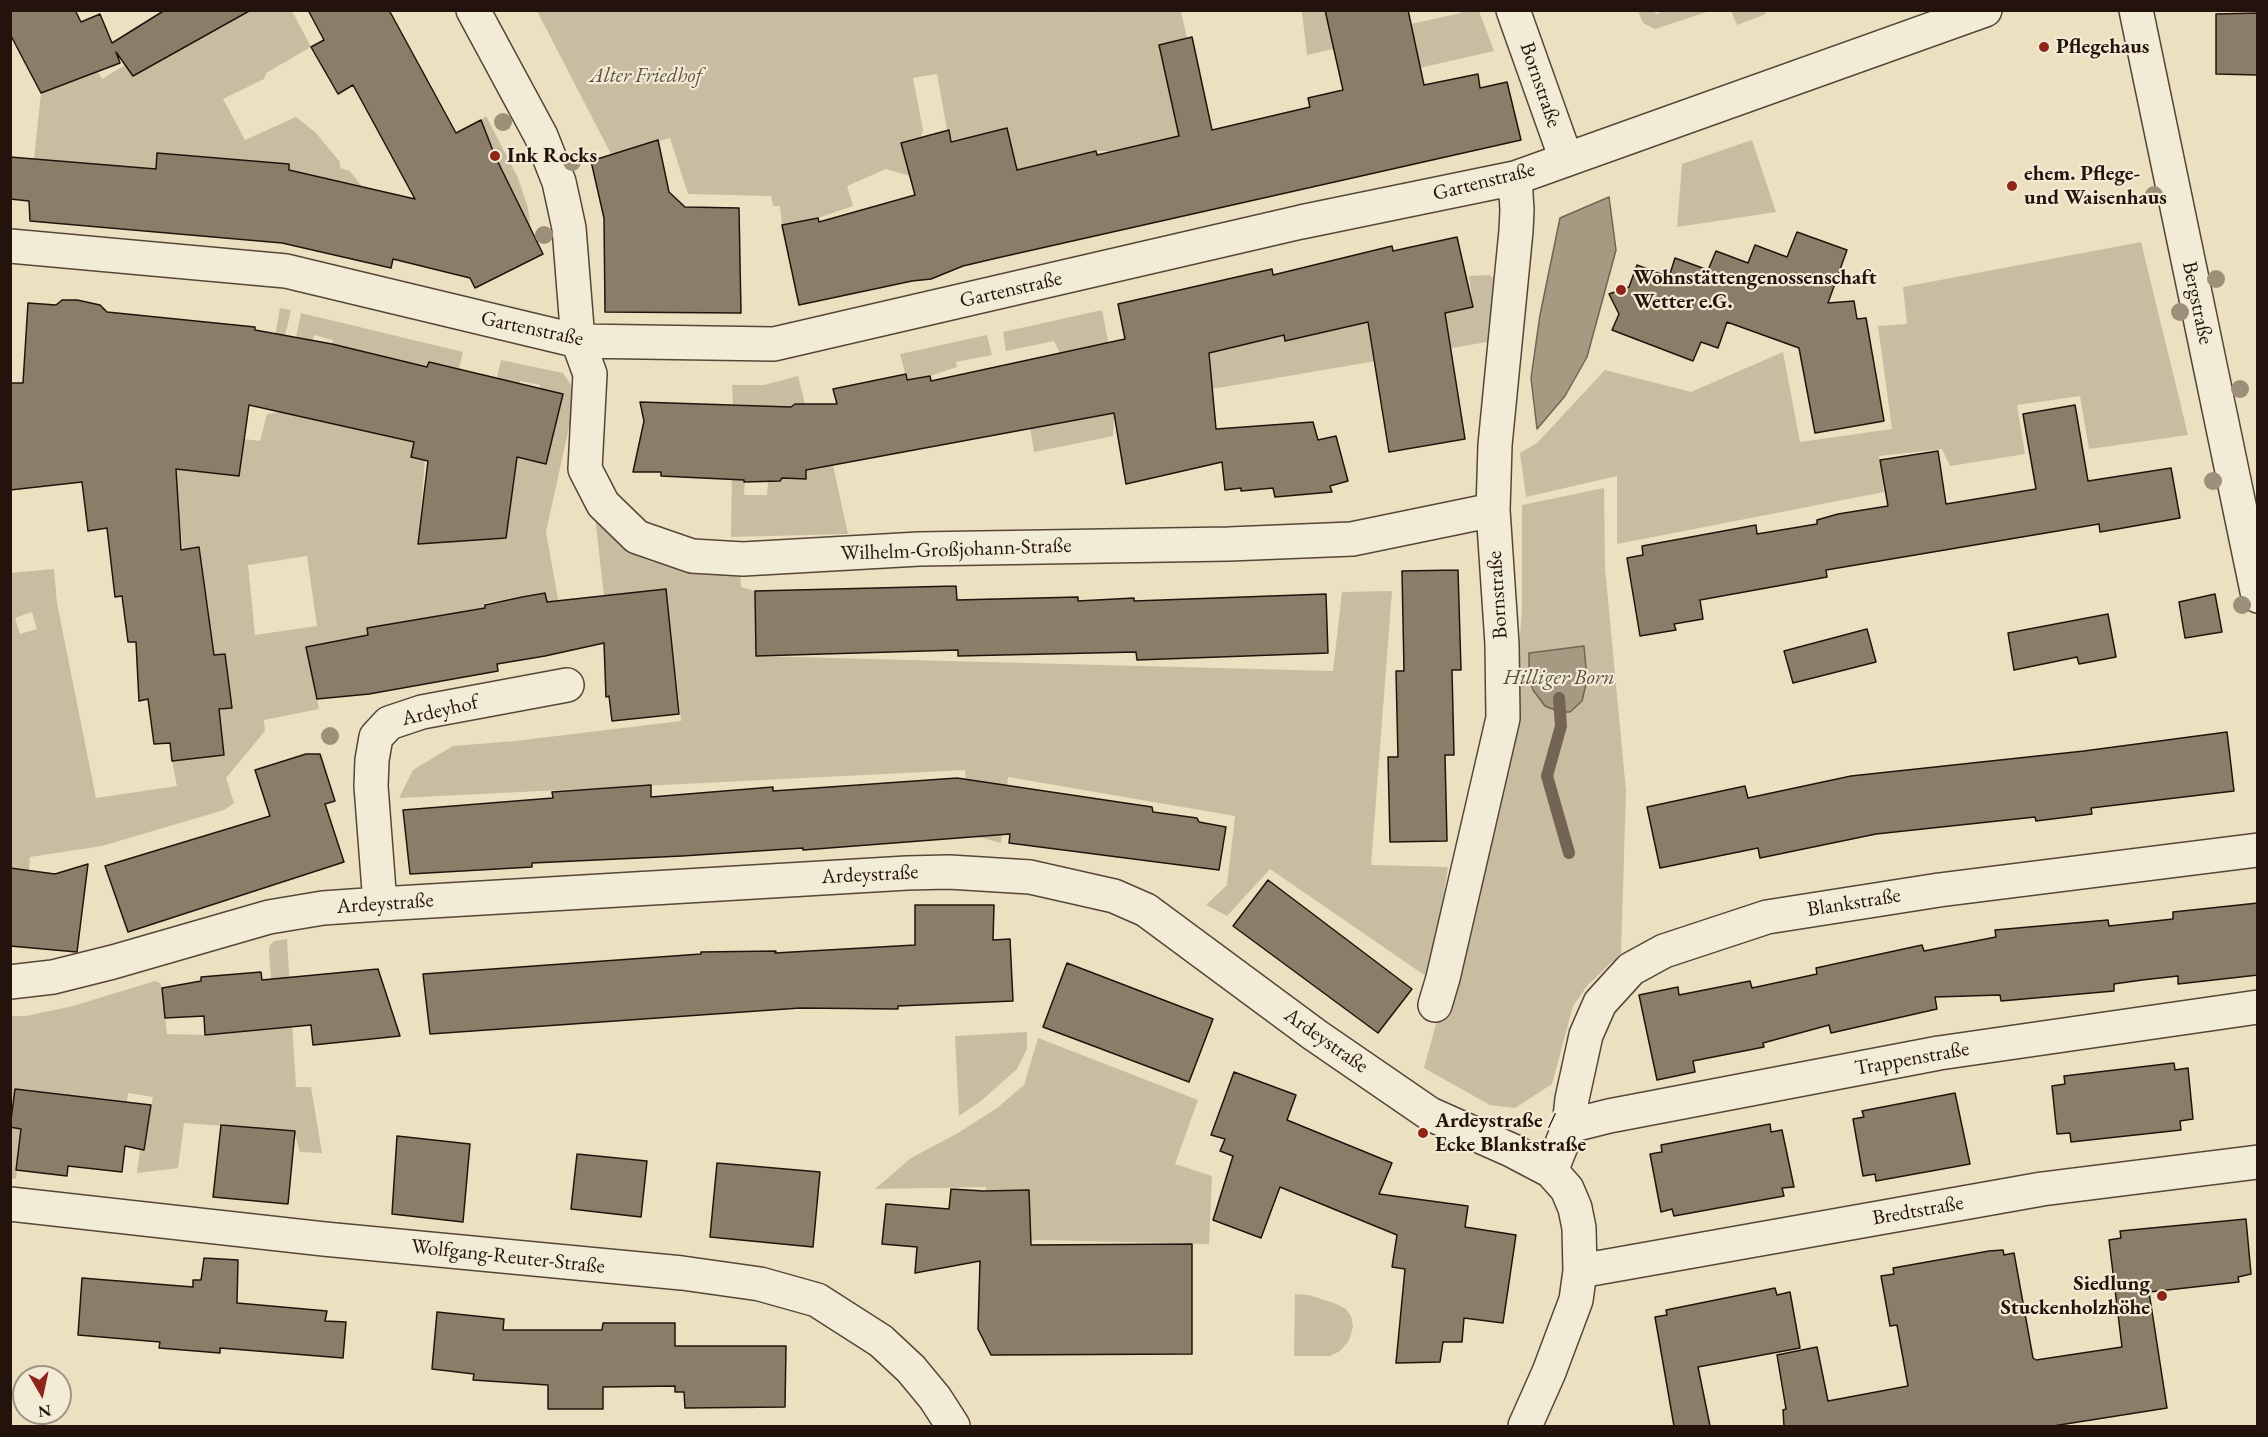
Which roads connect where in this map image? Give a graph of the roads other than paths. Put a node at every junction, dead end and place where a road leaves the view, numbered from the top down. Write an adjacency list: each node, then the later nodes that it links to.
1 (473, 10): 8 (street, Wilhelm-Großjohann-Straße)
2 (1514, 10): 5 (street, Bornstraße)
3 (1985, 10): 5 (street, Gartenstraße)
4 (2136, 10): 10 (street, Bergstraße)
5 (1566, 159): 6 (street, Gartenstraße)
6 (1515, 178): 8 (street, Gartenstraße); 9 (street, Bornstraße)
7 (10, 246): 8 (street, Gartenstraße)
8 (578, 341): 9 (street, Wilhelm-Großjohann-Straße)
9 (1493, 510): 15 (street, Bornstraße)
10 (2258, 596)
11 (567, 685): 13 (street, Ardeyhof)
12 (2258, 850): 17 (street, Blankstraße)
13 (380, 904): 14 (street, Ardeystraße); 19 (street, Ardeystraße)
14 (10, 982)
15 (1435, 1005)
16 (2258, 1007): 17 (street, Trappenstraße)
17 (1569, 1126): 19 (street)
18 (2258, 1162): 21 (street, Bredtstraße)
19 (1551, 1171): 21 (street, Ardeystraße)
20 (10, 1204): 22 (street, Wolfgang-Reuter-Straße)
21 (1580, 1271): 23 (street, Ardeystraße)
22 (953, 1426)
23 (1525, 1426)

